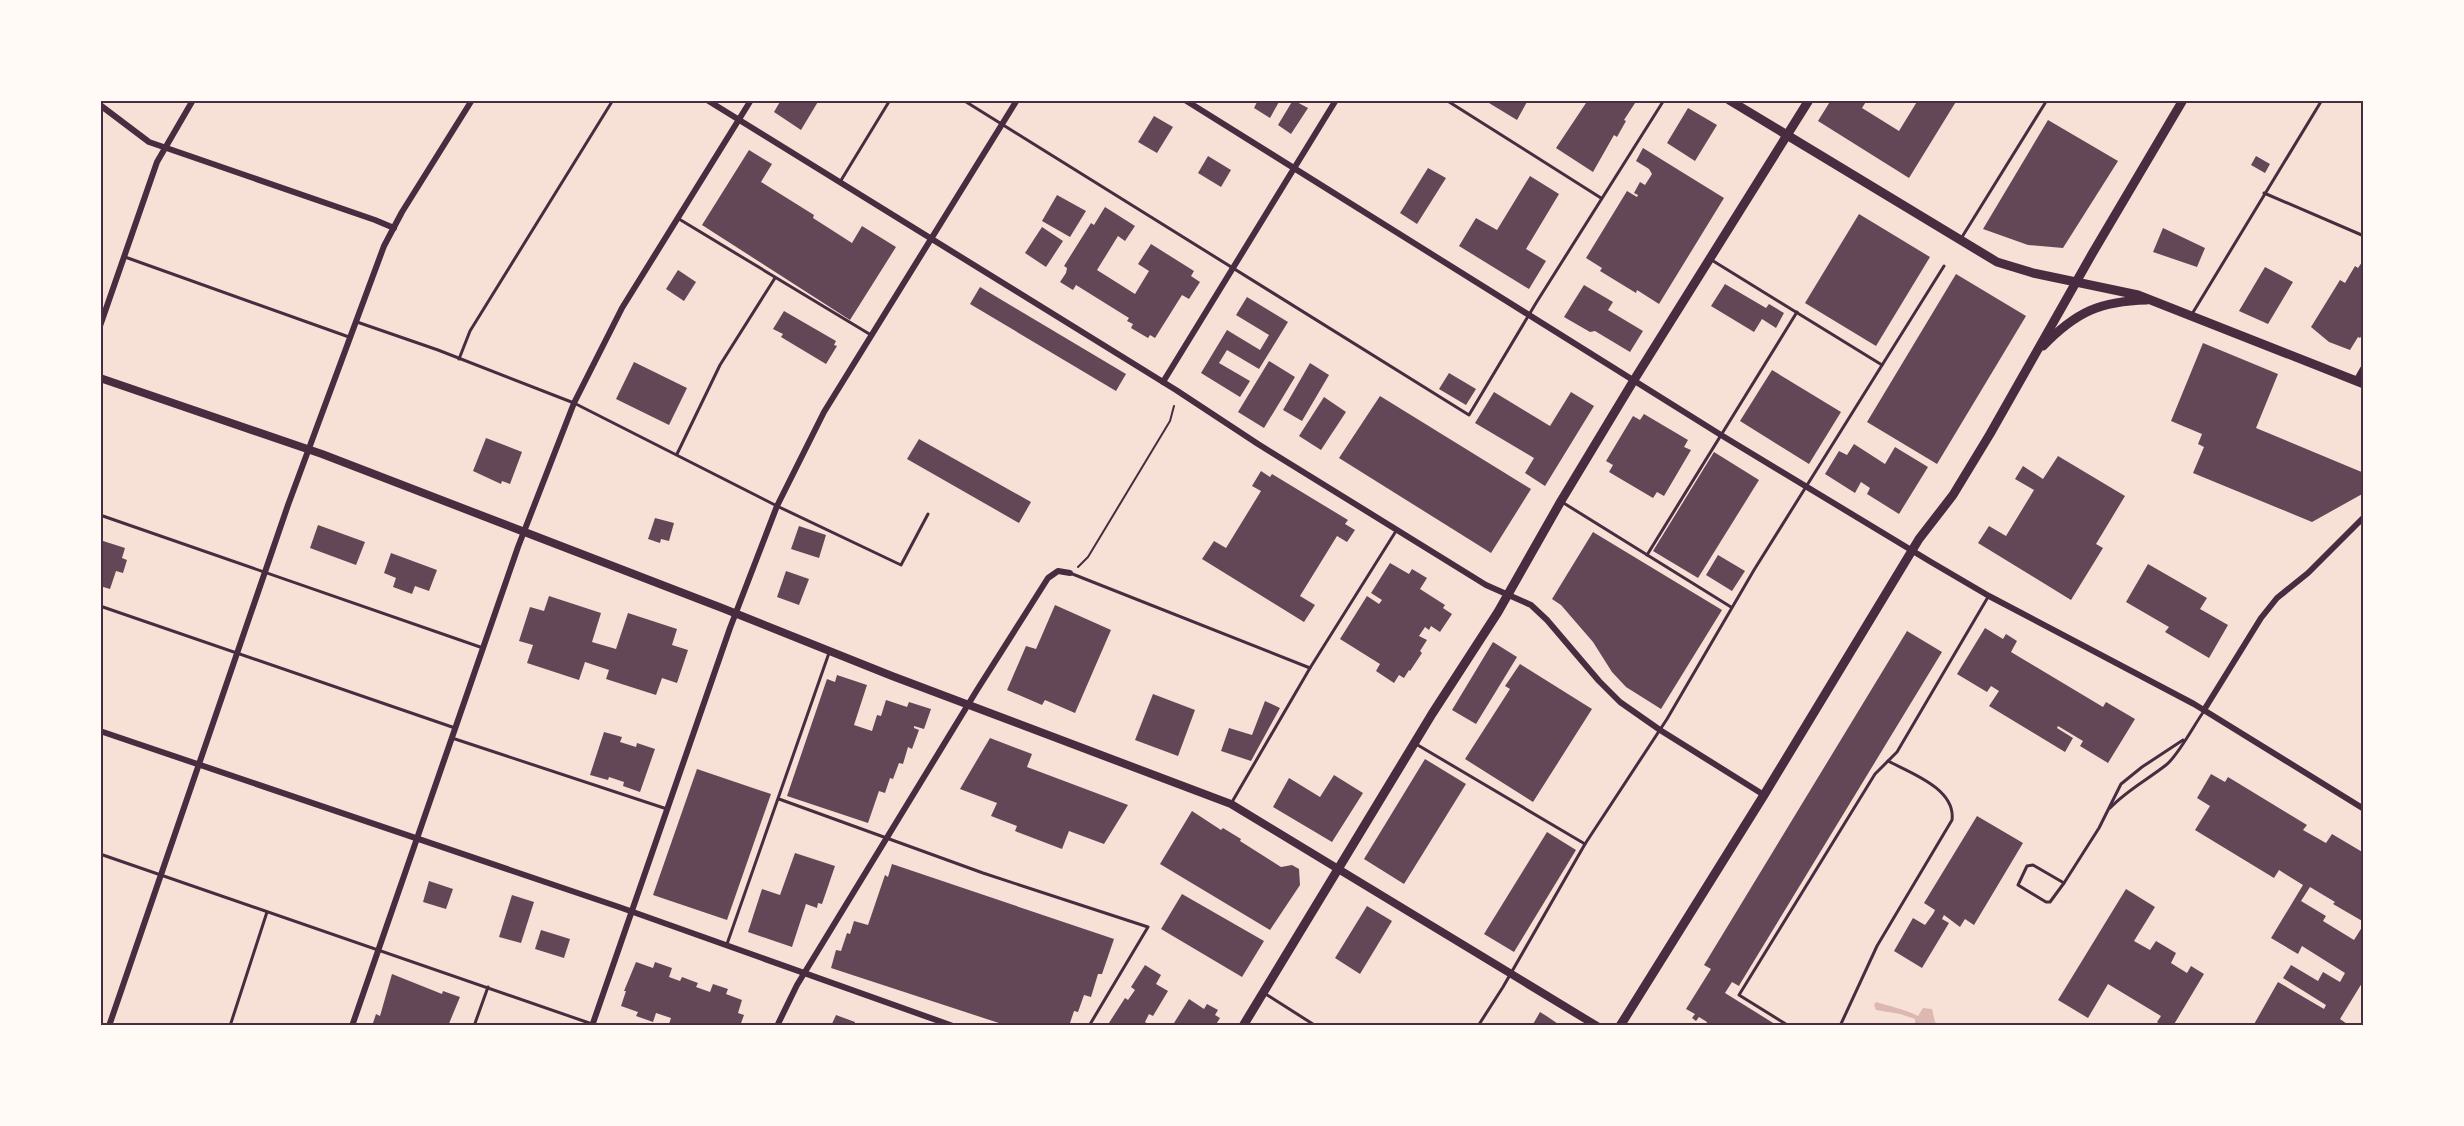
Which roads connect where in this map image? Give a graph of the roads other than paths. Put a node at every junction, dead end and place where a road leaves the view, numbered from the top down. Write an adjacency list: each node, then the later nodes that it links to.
1 (193, 100): 22 (street)
2 (472, 100): 28 (street)
3 (612, 100): 47 (lane)
4 (707, 100): 19 (street)
5 (751, 100): 19 (street)
6 (890, 100): 24 (lane)
7 (963, 100): 20 (lane)
8 (1017, 100): 20 (street)
9 (1185, 100): 23 (street)
10 (1336, 100): 23 (street)
11 (1446, 100): 26 (lane)
12 (1664, 100): 26 (lane)
13 (1730, 100): 21 (main road)
14 (1809, 100): 21 (main road)
15 (2183, 100): 37 (main road)
16 (2322, 100): 25 (lane)
17 (2046, 101): 31 (lane)
18 (100, 105): 22 (street)
19 (739, 120): 24 (street); 27 (street)
20 (1003, 125): 30 (street); 35 (lane)
21 (1787, 136): 31 (main road); 33 (main road)
22 (164, 148): 28 (street); 32 (street)
23 (1294, 169): 35 (street); 40 (street)
24 (840, 182): 30 (street)
25 (2265, 193): 29 (lane); 41 (lane)
26 (1601, 198): 40 (lane)
27 (677, 218): 36 (lane); 54 (street)
28 (394, 228): 42 (street)
29 (2364, 236)
30 (931, 239): 44 (street); 52 (street)
31 (1960, 241): 37 (main road)
32 (125, 257): 43 (street); 45 (lane)
33 (1710, 259): 39 (lane); 51 (main road)
34 (1944, 266): 48 (lane)
35 (1233, 269): 40 (lane); 52 (street)
36 (775, 278): 44 (lane); 57 (lane)
37 (2077, 281): 38 (main road); 46 (main road)
38 (2156, 301): 41 (main road); 46 (main road)
39 (1797, 312): 48 (lane); 55 (lane)
40 (1529, 315): 51 (street)
41 (2191, 315): 53 (main road)
42 (356, 322): 45 (street); 47 (lane)
43 (100, 326)
44 (871, 335): 60 (street)
45 (350, 337): 56 (street)
46 (2033, 356): 66 (main road)
47 (459, 359): 54 (lane)
48 (1882, 365): 58 (lane)
49 (2364, 367): 53 (street)
50 (100, 378): 56 (street)
51 (1634, 380): 55 (street); 59 (main road)
52 (1163, 382): 64 (street)
53 (2360, 382)
54 (573, 403): 57 (lane); 65 (street)
55 (1721, 435): 58 (street); 67 (lane)
56 (307, 449): 65 (street); 68 (street)
57 (677, 454): 60 (lane)
58 (1807, 487): 66 (street); 73 (lane)
59 (1561, 501): 67 (lane); 70 (main road)
60 (777, 506): 61 (lane); 74 (street)
61 (928, 514)
62 (100, 515): 68 (lane)
63 (2364, 517): 80 (street)
64 (1397, 530): 70 (street); 78 (lane)
65 (524, 532): 74 (street); 75 (street)
66 (1912, 550): 71 (street); 89 (main road)
67 (1647, 555): 73 (lane)
68 (264, 571): 75 (lane); 77 (street)
69 (1072, 571): 78 (lane); 79 (street)
70 (1508, 595): 82 (street); 86 (main road)
71 (1989, 596): 80 (street); 87 (lane)
72 (100, 606): 77 (lane)
73 (1731, 607): 82 (lane)
74 (736, 613): 76 (street); 92 (street)
75 (483, 648): 81 (street)
76 (830, 651): 79 (street); 90 (lane)
77 (237, 653): 81 (lane); 88 (street)
78 (1310, 668): 91 (lane)
79 (968, 704): 91 (street); 96 (street)
80 (2204, 710): 85 (lane); 93 (street)
81 (455, 728): 84 (street)
82 (1660, 730): 89 (street); 97 (lane)
83 (100, 731): 88 (street)
84 (451, 737): 92 (lane); 95 (street)
85 (2183, 740): 94 (lane); 94 (lane)
86 (1414, 743): 97 (lane); 99 (main road)
87 (1888, 760): 124 (lane); 125 (lane)
88 (198, 764): 95 (street); 100 (street)
89 (1764, 795): 123 (main road)
90 (779, 799): 96 (lane); 104 (lane)
91 (1231, 804): 99 (street)
92 (667, 809): 103 (street)
93 (2364, 809)
94 (2109, 810): 101 (lane)
95 (417, 838): 103 (street); 105 (street)
96 (887, 839): 107 (street); 118 (lane)
97 (1585, 844): 106 (lane)
98 (100, 854): 100 (lane)
99 (1340, 869): 106 (street); 109 (main road)
100 (160, 875): 102 (lane); 112 (street)
101 (2064, 883): 101 (lane)
102 (267, 912): 105 (lane); 113 (lane)
103 (632, 912): 104 (street); 111 (street)
104 (726, 946): 107 (street)
105 (378, 951): 108 (lane); 114 (street)
106 (1511, 972): 121 (lane); 122 (street)
107 (804, 974): 110 (street); 116 (street)
108 (488, 987): 111 (lane); 115 (lane)
109 (1263, 993): 119 (main road); 120 (lane)
110 (942, 1024): 117 (street)
111 (594, 1025)
112 (109, 1026)
113 (230, 1026)
114 (352, 1026)
115 (474, 1026)
116 (777, 1026)
117 (953, 1026)
118 (1089, 1026)
119 (1243, 1026)
120 (1316, 1026)
121 (1478, 1026)
122 (1598, 1026)
123 (1620, 1026)
124 (1790, 1026)
125 (1840, 1026)

